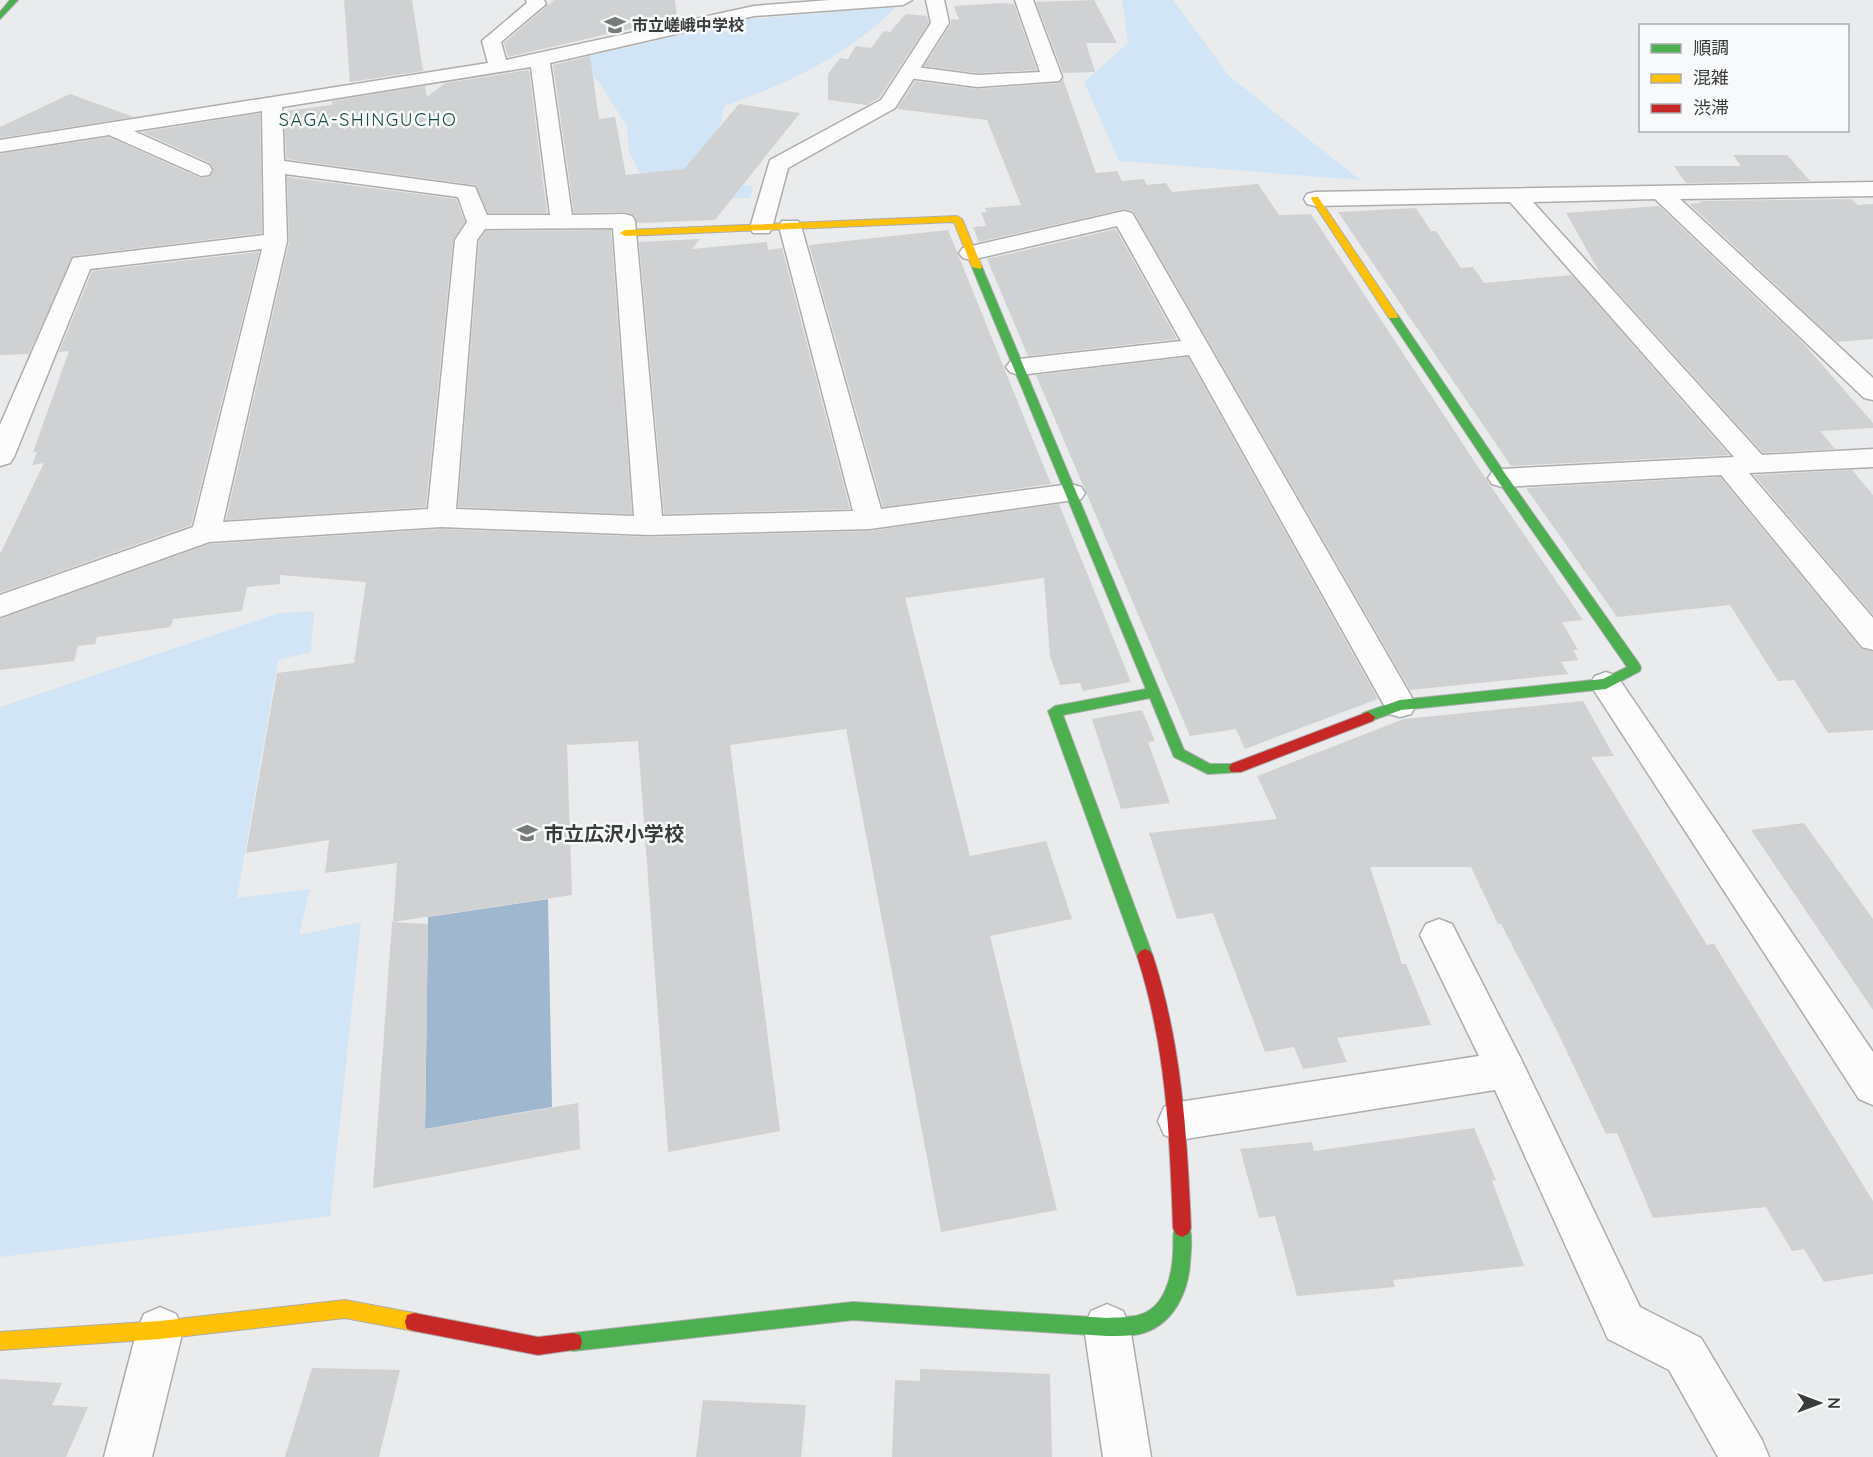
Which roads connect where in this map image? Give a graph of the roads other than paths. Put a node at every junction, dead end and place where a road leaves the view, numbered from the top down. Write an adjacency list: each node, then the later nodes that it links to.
1 (14, 0): 6 (street)
2 (535, 0): 8 (street)
3 (903, 0): 7 (street)
4 (935, 0): 9 (street)
5 (1024, 0): 9 (street)
6 (0, 17)
7 (540, 59): 8 (street); 19 (street)
8 (499, 67): 10 (street)
9 (909, 72): 22 (street)
10 (272, 104): 11 (street); 13 (street)
11 (113, 129): 12 (street); 14 (street)
12 (0, 146)
13 (274, 166): 20 (street); 24 (street)
14 (201, 170)
15 (1873, 189): 16 (street)
16 (1661, 193): 17 (street); 30 (street)
17 (1516, 195): 18 (street); 33 (street)
18 (1315, 199): 34 (street)
19 (562, 221): 20 (street); 23 (street)
20 (478, 222): 36 (street)
21 (790, 226): 22 (street); 25 (street); 37 (street)
22 (761, 228): 23 (street)
23 (625, 233): 38 (street)
24 (276, 241): 28 (street); 39 (street)
25 (971, 253): 26 (street); 27 (street)
26 (1197, 347): 27 (street); 44 (street)
27 (1019, 367): 35 (street)
28 (32, 380): 29 (street); 31 (street)
29 (0, 386)
30 (1873, 392)
31 (0, 457)
32 (1873, 458): 33 (street)
33 (1741, 465): 34 (street); 41 (street)
34 (1502, 477): 42 (street)
35 (1071, 493): 37 (street); 43 (street)
36 (441, 518): 38 (street); 39 (street)
37 (870, 520): 38 (street)
38 (650, 526)
39 (206, 533): 40 (street)
40 (0, 606)
41 (1873, 639)
42 (1606, 684): 44 (street); 47 (street)
43 (1154, 693): 44 (street); 48 (street)
44 (1400, 705)
45 (1439, 935): 46 (street)
46 (1506, 1070): 48 (street); 54 (street)
47 (1873, 1086)
48 (1179, 1121): 49 (street)
49 (1107, 1327): 50 (street); 53 (street)
50 (160, 1330): 51 (street); 52 (street)
51 (0, 1341)
52 (128, 1457)
53 (1127, 1457)
54 (1745, 1457)

